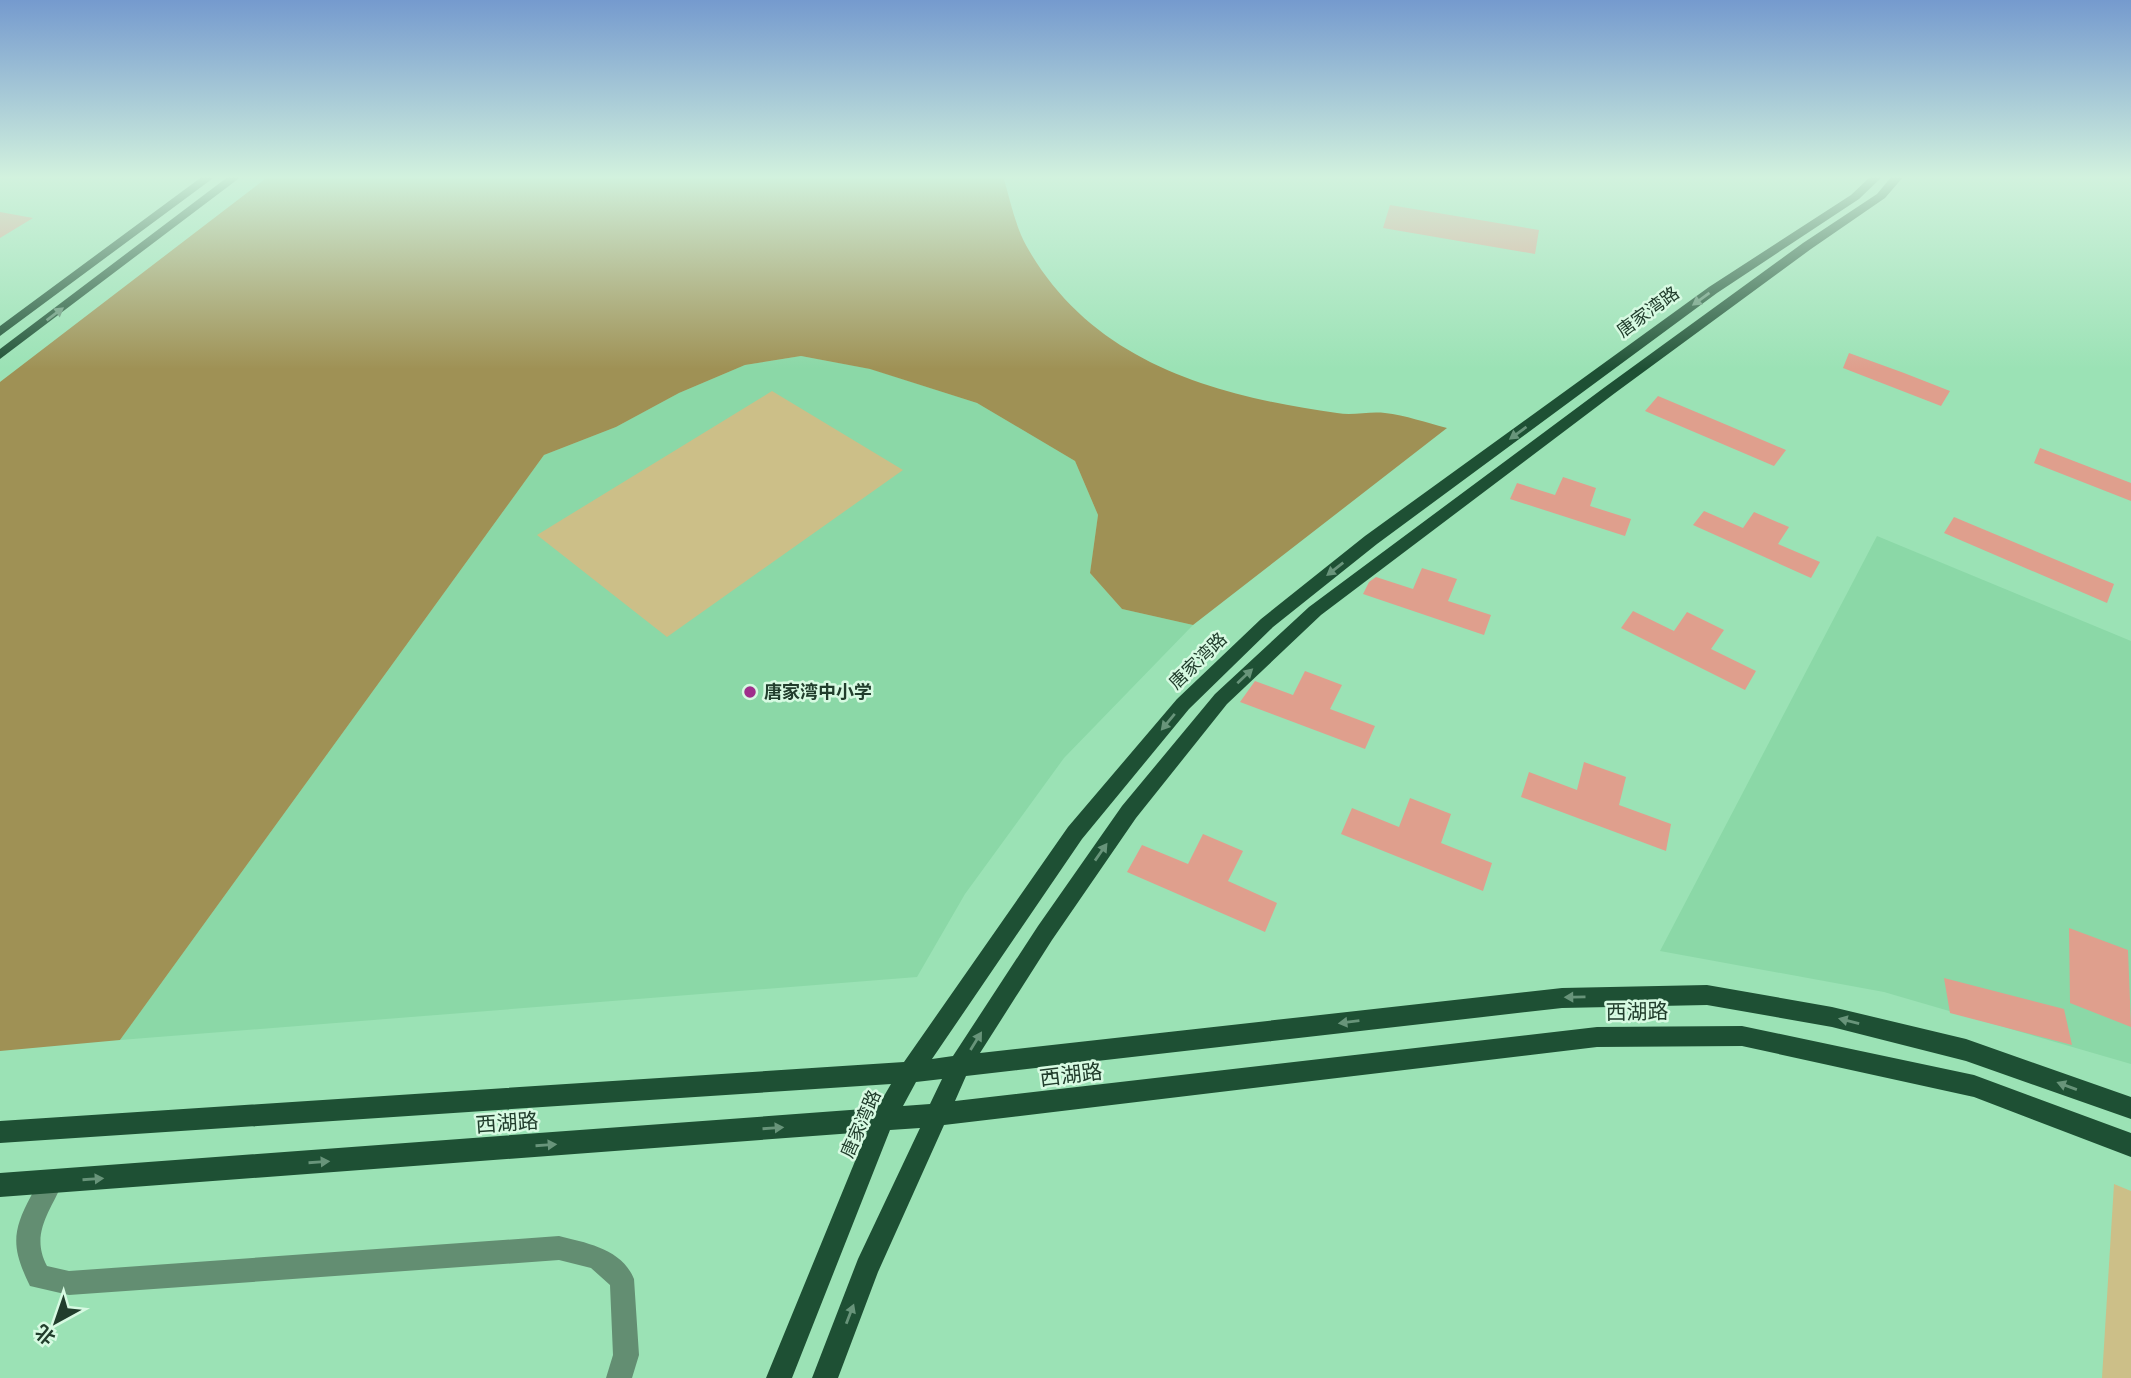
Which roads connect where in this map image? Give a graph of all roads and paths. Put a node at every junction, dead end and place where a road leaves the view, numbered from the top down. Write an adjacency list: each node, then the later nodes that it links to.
1 (124, 240): 5 (main road)
2 (152, 240): 6 (main road, one-way to 2)
3 (1791, 240): 8 (main road, 唐家湾路, one-way to 8)
4 (1815, 240): 7 (main road, one-way to 4)
5 (0, 332)
6 (0, 355)
7 (959, 1068): 8 (main road, 西湖路); 9 (main road, 西湖路, one-way to 7); 10 (main road)
8 (910, 1072): 11 (main road, 唐家湾路); 12 (main road, 西湖路)
9 (2131, 1108)
10 (936, 1115): 11 (main road, 西湖路); 13 (main road, 西湖路); 18 (main road, one-way to 10)
11 (883, 1119): 14 (main road, 西湖路, one-way to 11); 17 (main road, 唐家湾路)
12 (0, 1132)
13 (2131, 1145)
14 (51, 1182): 15 (main road, 西湖路); 16 (lane)
15 (0, 1185)
16 (619, 1378)
17 (779, 1378)
18 (825, 1378)

